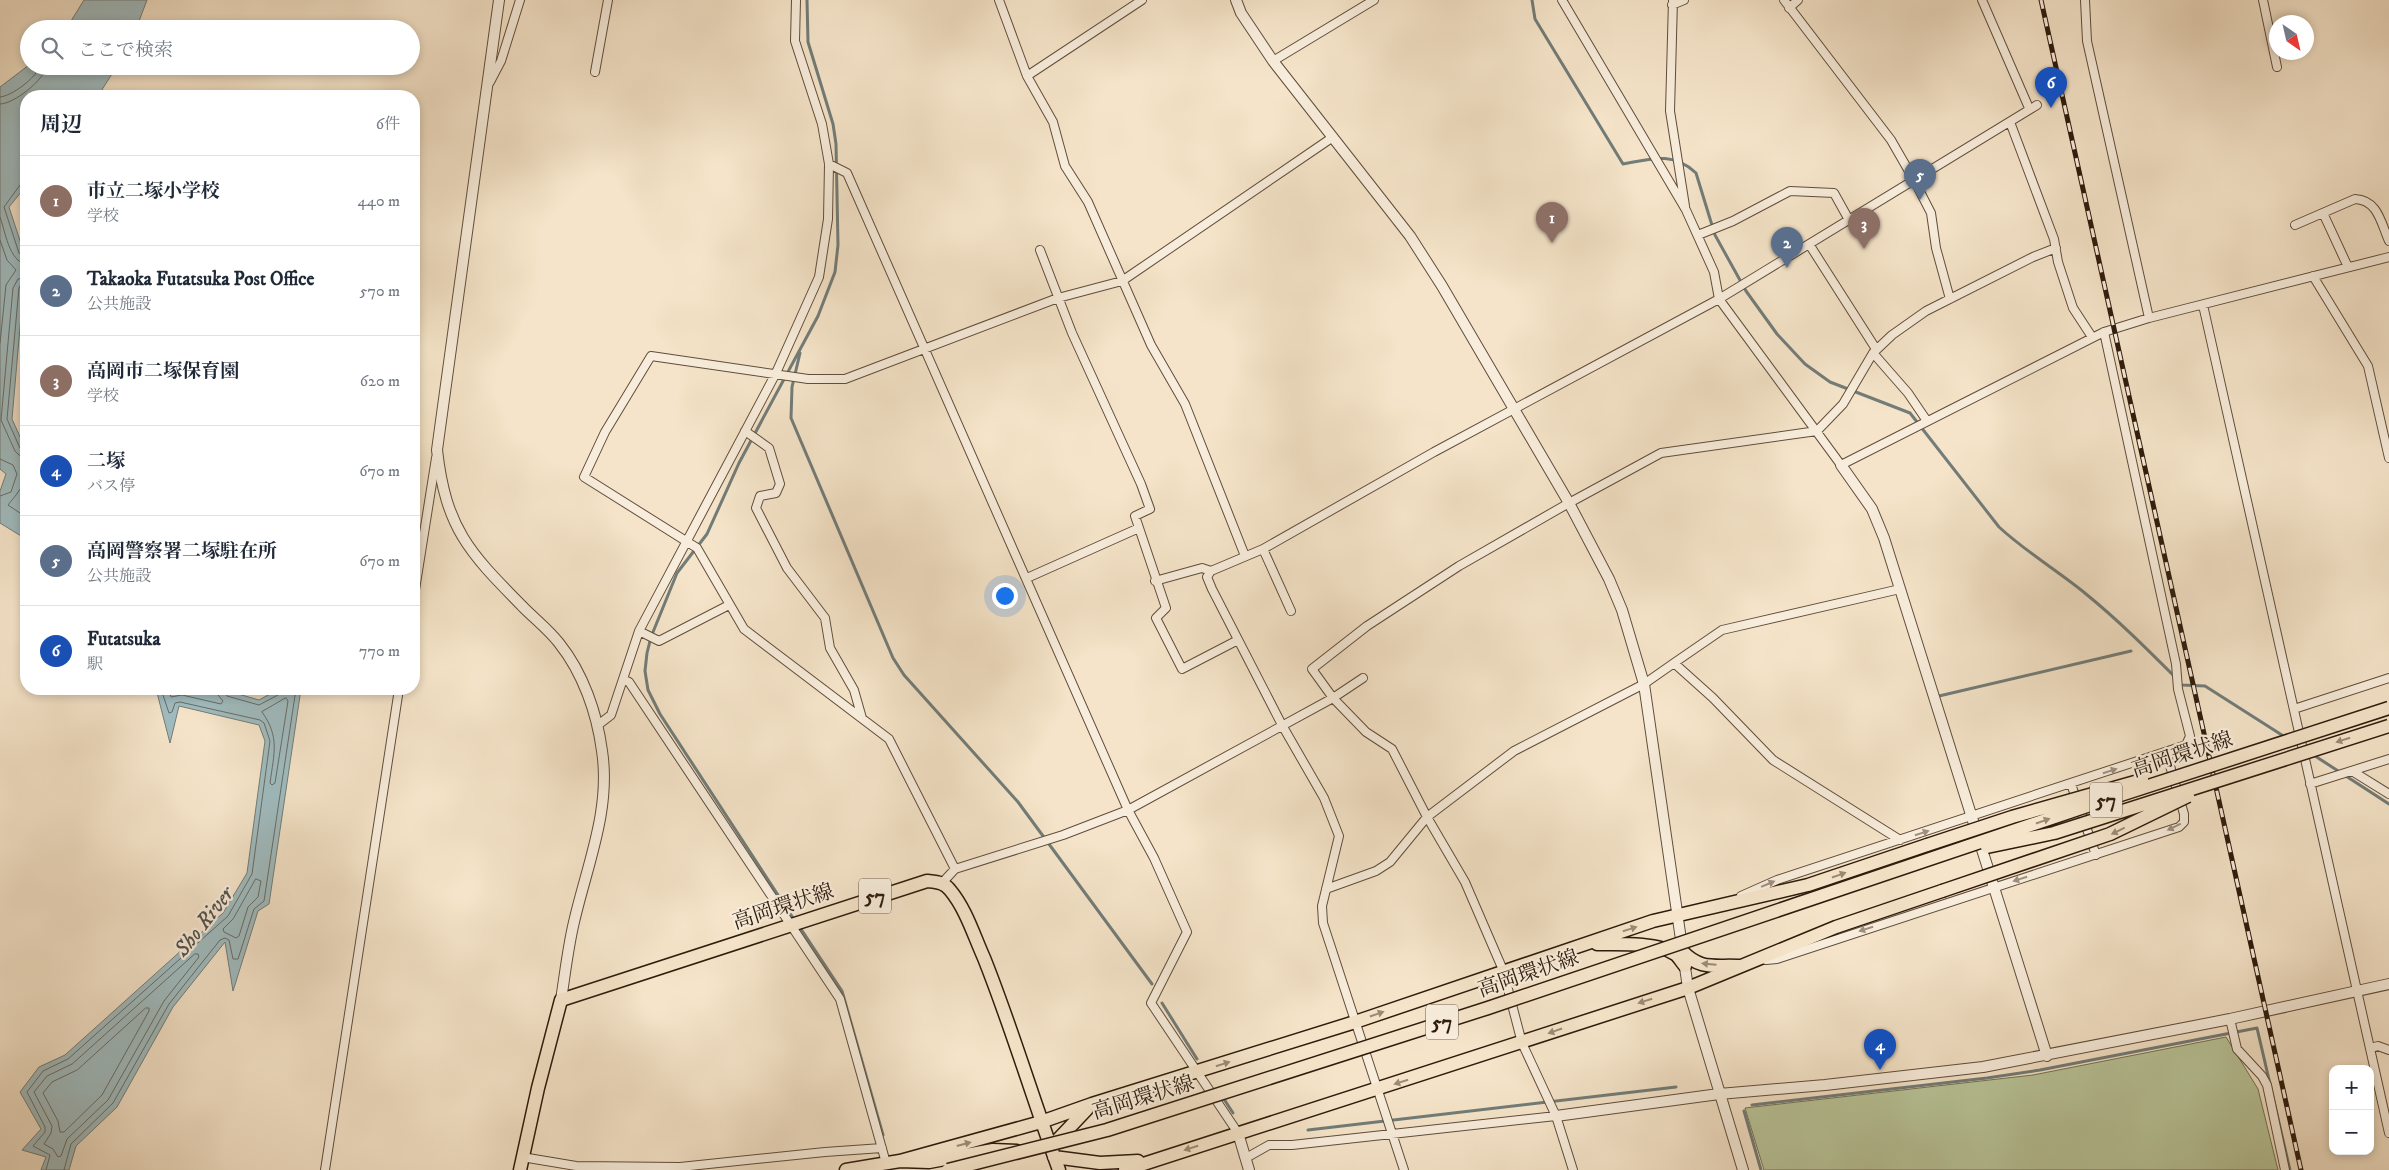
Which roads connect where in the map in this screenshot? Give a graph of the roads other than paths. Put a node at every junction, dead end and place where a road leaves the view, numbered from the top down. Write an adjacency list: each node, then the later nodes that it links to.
1 (499, 0): 22 (street)
2 (520, 0): 22 (street)
3 (608, 0): 20 (street)
4 (796, 0): 27 (street)
5 (999, 0): 21 (street)
6 (1142, 0): 21 (street)
7 (1236, 0): 18 (street)
8 (1374, 0): 18 (street)
9 (1562, 0): 29 (street)
10 (1684, 0): 16 (street)
11 (1784, 0): 17 (street)
12 (1798, 0): 17 (street)
13 (1982, 0): 24 (street)
14 (2085, 0): 46 (street)
15 (2263, 0): 19 (street)
16 (1672, 3): 29 (street)
17 (1789, 8): 28 (street)
18 (1273, 61): 26 (street)
19 (2277, 67)
20 (596, 72)
21 (1027, 76): 41 (street)
22 (486, 88): 58 (street)
23 (2037, 105): 24 (street)
24 (2029, 108): 25 (street)
25 (2010, 122): 28 (street); 36 (street)
26 (1333, 137): 41 (street); 52 (street)
27 (829, 164): 49 (street); 51 (street)
28 (1914, 180): 31 (street); 44 (street)
29 (1686, 210): 33 (street)
30 (2323, 213): 32 (street); 34 (street); 39 (street)
31 (1849, 220): 33 (street); 35 (street)
32 (2295, 225)
33 (1698, 235): 43 (street)
34 (2389, 241)
35 (1809, 244): 43 (street); 50 (street)
36 (2056, 248): 44 (street); 48 (street)
37 (1040, 250): 42 (street)
38 (2389, 257): 39 (street)
39 (2348, 268): 40 (street)
40 (2314, 276): 45 (street); 54 (street)
41 (1122, 281): 42 (street); 65 (street)
42 (1058, 298): 49 (street); 62 (street)
43 (1719, 299): 52 (street); 57 (street)
44 (1950, 299): 50 (street)
45 (2202, 305): 46 (street); 83 (street)
46 (2149, 318): 47 (street)
47 (2104, 332): 48 (street); 89 (street)
48 (2092, 337): 55 (street)
49 (926, 349): 51 (street); 68 (street)
50 (1874, 351): 55 (street); 57 (street)
51 (776, 373): 56 (street); 63 (street)
52 (1514, 409): 61 (street); 64 (street)
53 (2389, 412): 54 (street)
54 (2379, 415): 59 (street)
55 (1927, 421): 60 (street)
56 (745, 431): 63 (street); 84 (street)
57 (1817, 431): 60 (street); 61 (street)
58 (437, 450): 66 (street); 85 (street)
59 (2389, 458)
60 (1841, 465): 70 (street)
61 (1569, 503): 79 (street); 81 (street)
62 (1139, 528): 68 (street); 69 (street)
63 (688, 542): 71 (street); 73 (street)
64 (1263, 549): 65 (street); 72 (street)
65 (1245, 556): 67 (street)
66 (420, 558)
67 (1211, 570): 69 (street); 74 (street)
68 (1027, 578): 96 (street)
69 (1155, 581): 74 (street)
70 (1900, 589): 75 (street); 98 (street)
71 (729, 605): 73 (street); 84 (street)
72 (1291, 611)
73 (639, 631): 78 (street)
74 (1238, 640): 86 (street)
75 (1674, 663): 79 (street); 99 (street)
76 (1363, 678): 81 (street)
77 (2389, 678): 83 (street)
78 (623, 679): 85 (street); 108 (street)
79 (1644, 684): 97 (street); 107 (street)
80 (398, 695): 140 (street)
81 (1333, 698): 86 (street); 97 (street)
82 (2389, 708): 88 (main road, 高岡環状線 / 57, bridge)
83 (2294, 709): 94 (street)
84 (862, 718): 102 (street)
85 (598, 725): 117 (street)
86 (1282, 725): 96 (street); 105 (street)
87 (2389, 726): 92 (main road, 高岡環状線 / 57, one-way to 92, bridge)
88 (2282, 742): 101 (main road, 高岡環状線 / 57, one-way to 88, bridge); 106 (main road, 57, one-way to 88, bridge)
89 (2166, 752): 93 (street, one-way to 89); 100 (street, one-way to 100)
90 (2389, 759): 91 (street)
91 (2352, 771): 94 (street); 95 (street)
92 (2224, 778): 101 (main road, 高岡環状線 / 57, bridge); 111 (main road, 57, one-way to 111, bridge)
93 (2071, 784): 98 (street); 100 (street)
94 (2310, 784): 116 (street)
95 (2389, 794)
96 (1128, 810): 102 (street); 124 (street)
97 (1427, 817): 105 (street); 113 (street)
98 (1971, 817): 99 (street, one-way to 98); 104 (street)
99 (1900, 840): 106 (street, one-way to 99)
100 (2096, 855): 104 (street, one-way to 104)
101 (1930, 858): 143 (main road, 高岡環状線 / 57, bridge)
102 (955, 868): 103 (street)
103 (942, 883): 108 (main road, 高岡環状線 / 57); 129 (main road)
104 (1994, 887): 111 (street, one-way to 111); 123 (street)
105 (1326, 889): 119 (street)
106 (1724, 904): 107 (main road, 57)
107 (1676, 917): 109 (main road, 57, one-way to 107); 110 (street)
108 (792, 924): 117 (main road, 高岡環状線 / 57); 133 (street)
109 (1584, 944): 112 (main road); 113 (main road, 57)
110 (1682, 951): 111 (main road, one-way to 110); 112 (street)
111 (1746, 964): 115 (main road, 57)
112 (1685, 966): 115 (street)
113 (1503, 970): 119 (main road, 57, one-way to 113); 120 (street)
114 (2389, 984): 116 (street)
115 (1688, 988): 120 (main road, 57, one-way to 120); 126 (street)
116 (2357, 992): 118 (street); 121 (street)
117 (561, 1000): 134 (main road)
118 (2230, 1019): 123 (street); 149 (street)
119 (1355, 1022): 124 (main road, 57, one-way to 119); 125 (street)
120 (1522, 1043): 125 (main road, 57, one-way to 125); 128 (street)
121 (2370, 1048): 122 (street); 130 (street)
122 (2389, 1050)
123 (2047, 1056): 126 (street)
124 (1198, 1072): 127 (main road, 57); 131 (street)
125 (1377, 1090): 131 (main road, 57); 132 (street)
126 (1720, 1094): 128 (street); 148 (street)
127 (1092, 1104): 129 (main road, 57); 136 (main road)
128 (1556, 1116): 132 (street); 147 (street)
129 (1041, 1122): 136 (main road); 138 (main road, one-way to 129)
130 (2389, 1133)
131 (1238, 1134): 135 (street); 137 (main road, 57, one-way to 137)
132 (1392, 1134): 135 (street); 146 (street)
133 (882, 1148): 134 (street); 139 (street)
134 (522, 1157): 141 (main road)
135 (1246, 1158): 145 (street)
136 (1054, 1160): 137 (main road); 138 (main road)
137 (1153, 1160): 144 (main road, 57)
138 (900, 1161): 139 (main road)
139 (886, 1163): 142 (main road)
140 (325, 1170)
141 (520, 1170)
142 (846, 1170)
143 (948, 1170)
144 (1125, 1170)
145 (1249, 1170)
146 (1404, 1170)
147 (1573, 1170)
148 (1743, 1170)
149 (2285, 1170)

